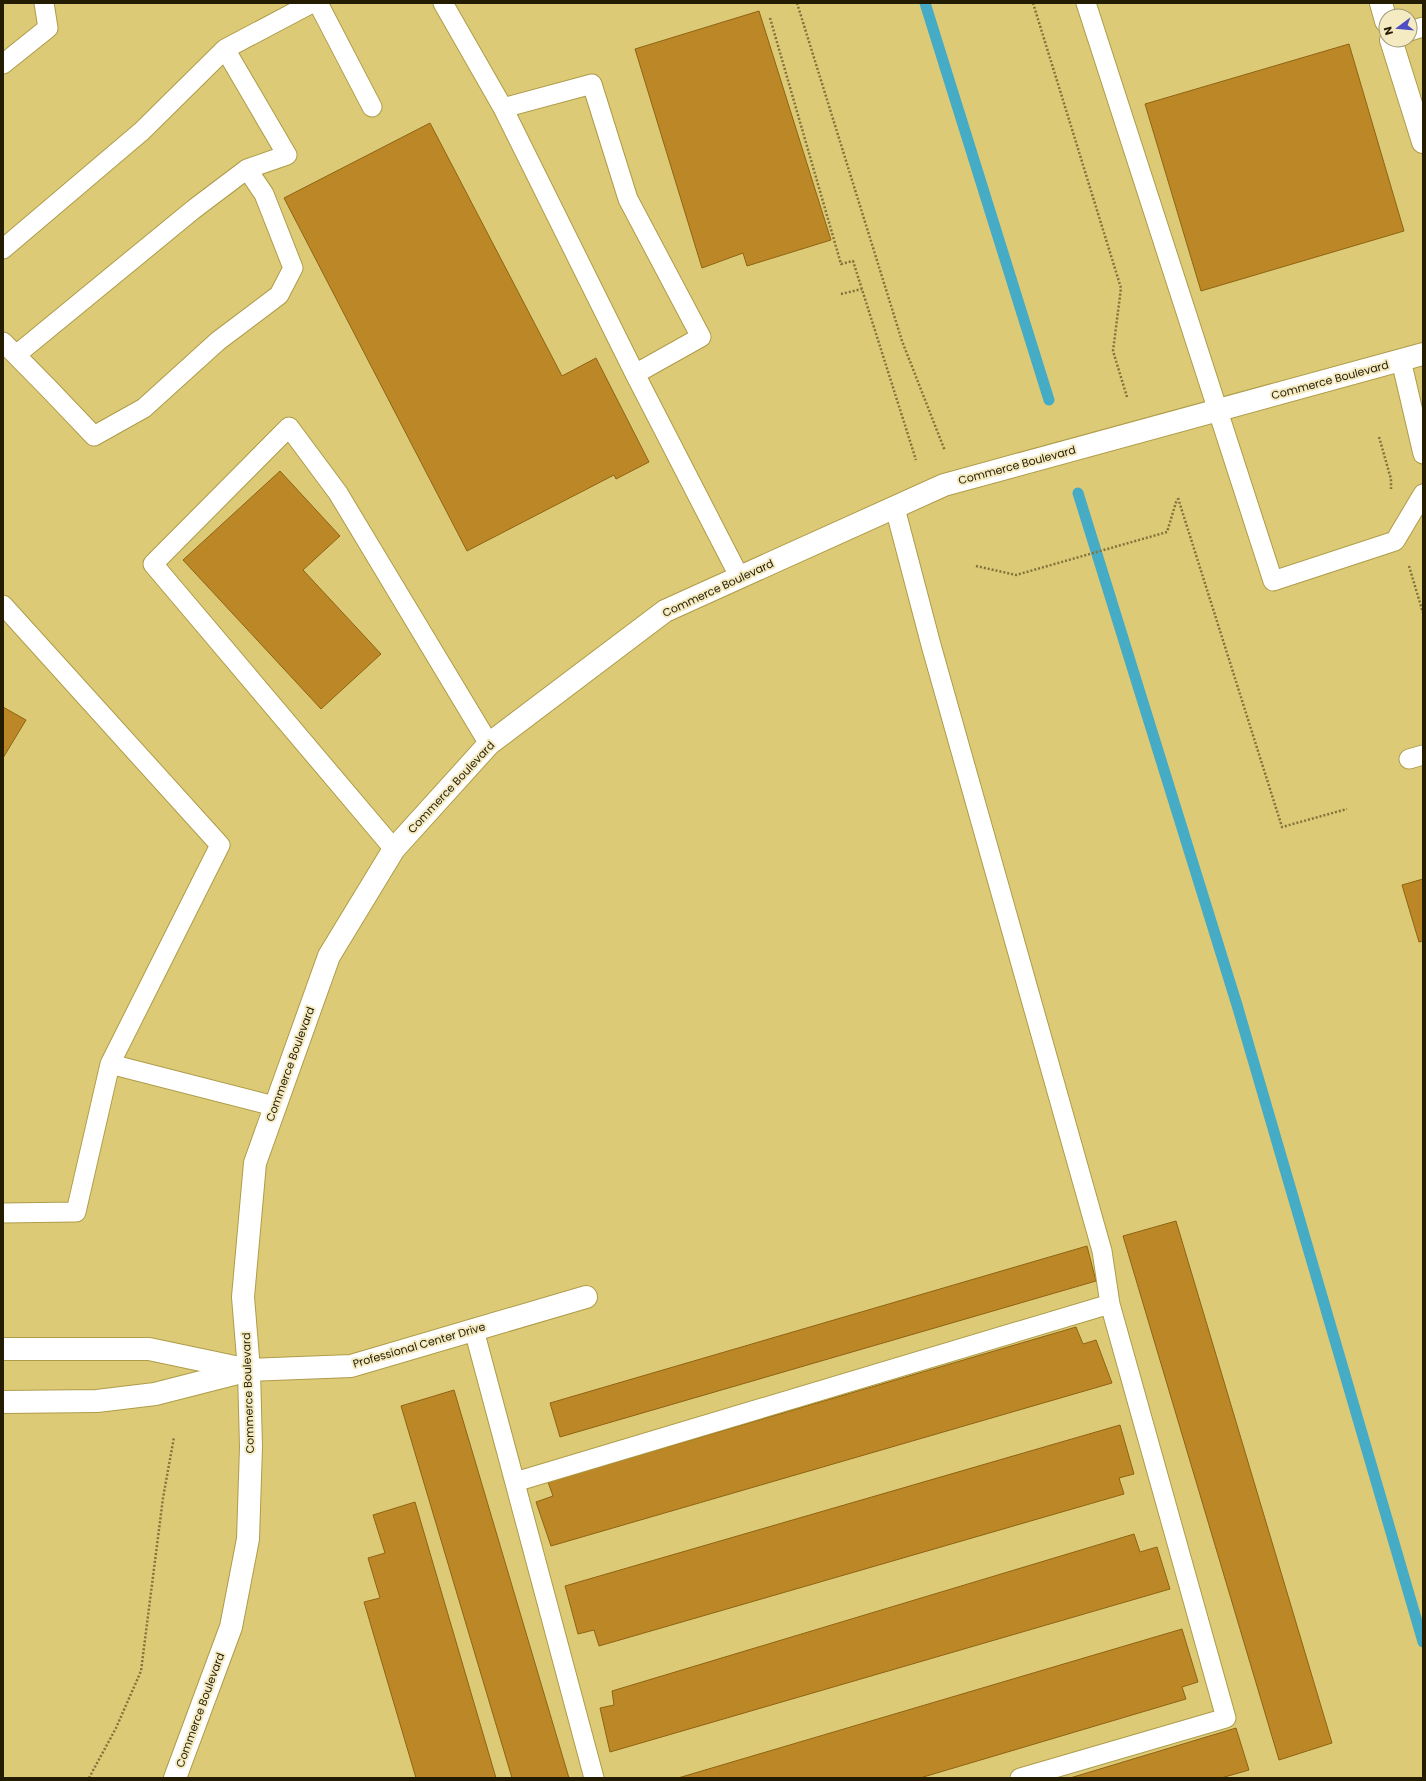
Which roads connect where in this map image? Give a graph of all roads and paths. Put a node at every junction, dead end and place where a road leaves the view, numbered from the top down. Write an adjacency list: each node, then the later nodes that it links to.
1 (44, 3): 11 (lane)
2 (312, 3): 9 (lane)
3 (318, 3): 12 (lane)
4 (443, 3): 13 (lane)
5 (797, 3): 26 (path)
6 (1033, 3): 23 (path)
7 (1086, 3): 24 (lane)
8 (770, 18): 17 (path)
9 (225, 48): 15 (lane); 16 (lane)
10 (1394, 48): 14 (street)
11 (3, 64)
12 (372, 107)
13 (503, 108): 22 (lane); 22 (lane)
14 (1423, 142)
15 (247, 169): 19 (lane); 19 (lane)
16 (3, 248)
17 (862, 289): 18 (path); 28 (path)
18 (842, 294)
19 (9, 348)
20 (1423, 354): 21 (street, Commerce Boulevard)
21 (1401, 360): 24 (street, Commerce Boulevard); 27 (lane)
22 (636, 374): 34 (lane)
23 (1127, 397)
24 (1218, 410): 30 (lane); 31 (street, Commerce Boulevard)
25 (1379, 437): 29 (path)
26 (945, 451)
27 (1423, 454)
28 (916, 460)
29 (1391, 491)
30 (1423, 494)
31 (894, 508): 34 (street, Commerce Boulevard); 44 (lane)
32 (1409, 565): 36 (path)
33 (976, 566): 38 (path)
34 (740, 578): 37 (street, Commerce Boulevard)
35 (3, 605): 40 (lane)
36 (1423, 613)
37 (489, 744): 39 (street, Commerce Boulevard); 39 (lane)
38 (1347, 809)
39 (394, 849): 41 (street, Commerce Boulevard)
40 (110, 1064): 41 (lane); 42 (lane)
41 (274, 1106): 47 (street, Commerce Boulevard)
42 (3, 1213)
43 (586, 1297): 45 (street, Professional Center Drive)
44 (1110, 1304): 50 (lane); 54 (lane)
45 (474, 1330): 47 (street, Professional Center Drive); 50 (lane)
46 (3, 1350): 47 (street, Professional Center Drive)
47 (249, 1370): 48 (street, Professional Center Drive); 52 (street, Commerce Boulevard)
48 (3, 1402)
49 (174, 1437): 51 (path)
50 (515, 1482): 53 (lane)
51 (89, 1778)
52 (175, 1778)
53 (594, 1778)
54 (1020, 1778)

